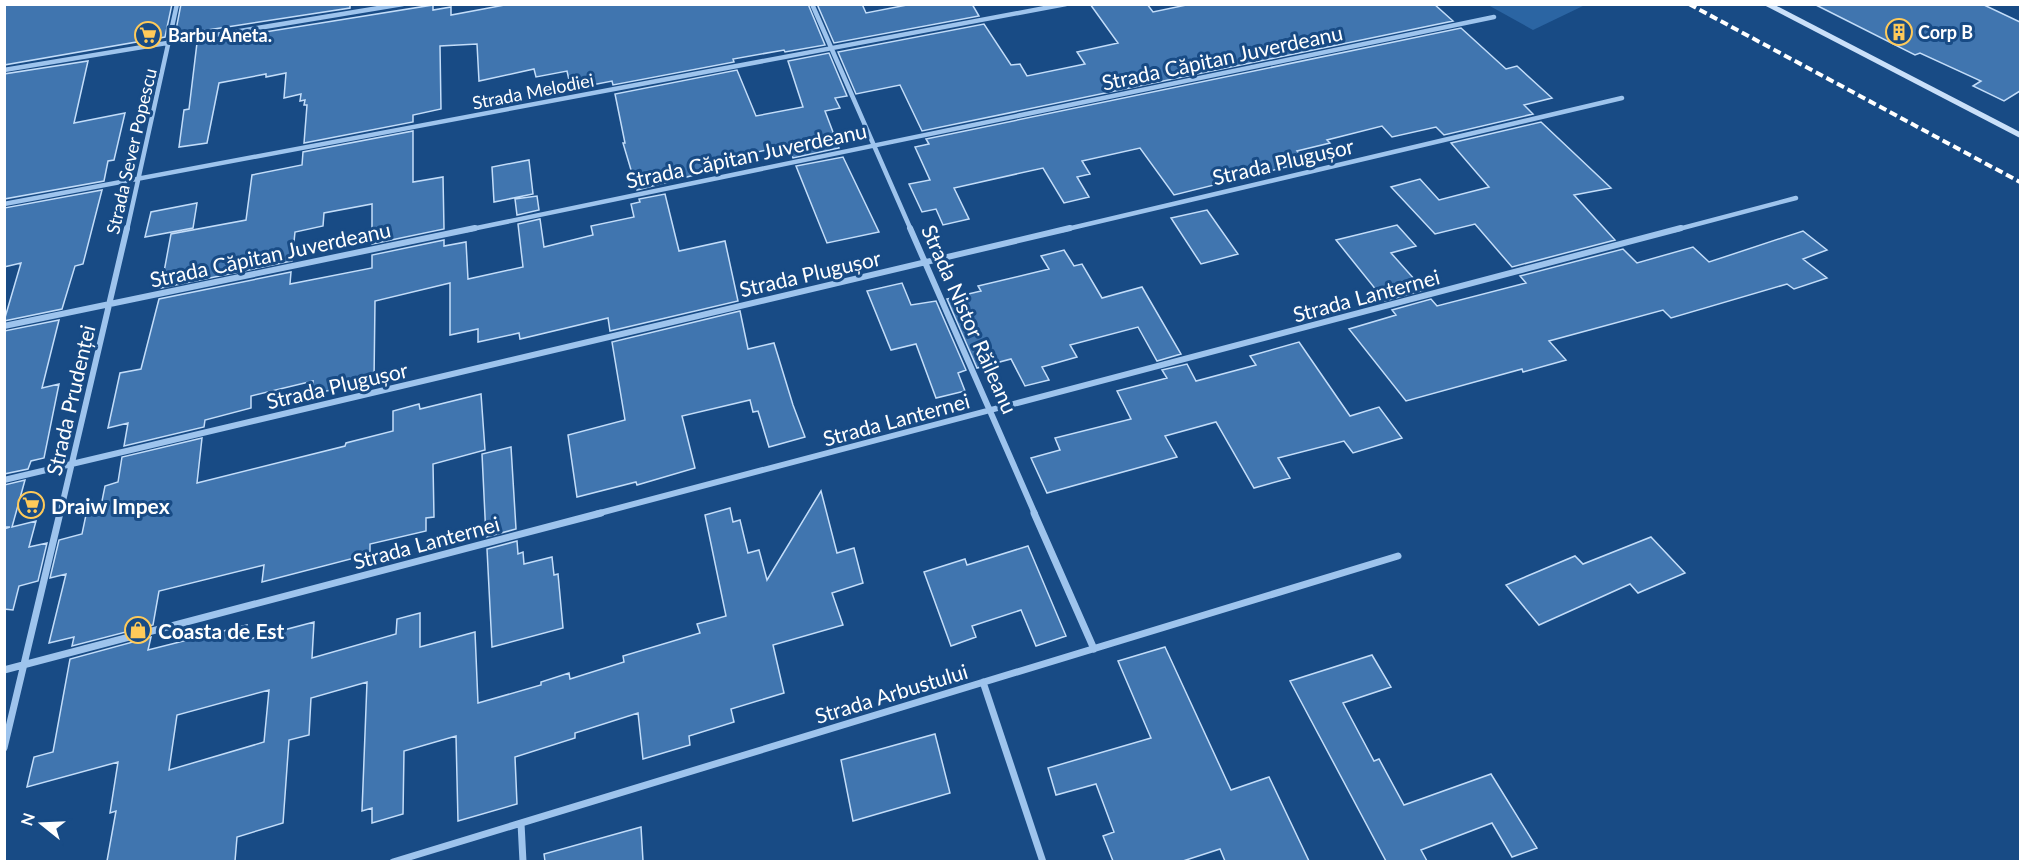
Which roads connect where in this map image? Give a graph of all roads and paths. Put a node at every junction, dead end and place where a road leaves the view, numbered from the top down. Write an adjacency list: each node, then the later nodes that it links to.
1 (177, 4): 7 (street, Strada Sever Popescu)
2 (403, 4): 7 (street)
3 (813, 4): 8 (street, Strada Nistor Răileanu)
4 (1066, 4): 8 (street, Strada Melodiei)
5 (1766, 4): 11 (street)
6 (1494, 17): 12 (street, Strada Căpitan Juverdeanu)
7 (169, 43): 9 (street); 13 (street, Strada Sever Popescu)
8 (832, 48): 12 (street, Strada Nistor Răileanu); 13 (street, Strada Melodiei)
9 (4, 70)
10 (1622, 98): 16 (street, Strada Plugușor)
11 (2020, 135)
12 (875, 145): 16 (street, Strada Nistor Răileanu); 17 (street, Strada Căpitan Juverdeanu)
13 (138, 178): 15 (street, Strada Melodiei); 17 (street, Strada Sever Popescu)
14 (1796, 198): 19 (street, Strada Lanternei)
15 (4, 204)
16 (927, 262): 19 (street, Strada Nistor Răileanu); 20 (street, Strada Plugușor)
17 (110, 304): 18 (street, Strada Căpitan Juverdeanu); 20 (street, Strada Prudenței)
18 (4, 326)
19 (992, 411): 23 (street, Strada Nistor Răileanu); 24 (street, Strada Lanternei)
20 (72, 464): 21 (street, Strada Plugușor); 24 (street, Strada Prudenței)
21 (4, 480)
22 (1398, 556): 23 (street, Strada Arbustului)
23 (1094, 649): 26 (street, Strada Arbustului)
24 (24, 664): 25 (street, Strada Lanternei); 27 (street, Strada Prudenței)
25 (4, 670)
26 (983, 682): 28 (street, Strada Arbustului); 31 (street)
27 (4, 748)
28 (521, 823): 29 (street, Strada Arbustului); 30 (street)
29 (393, 861)
30 (523, 861)
31 (1043, 861)

